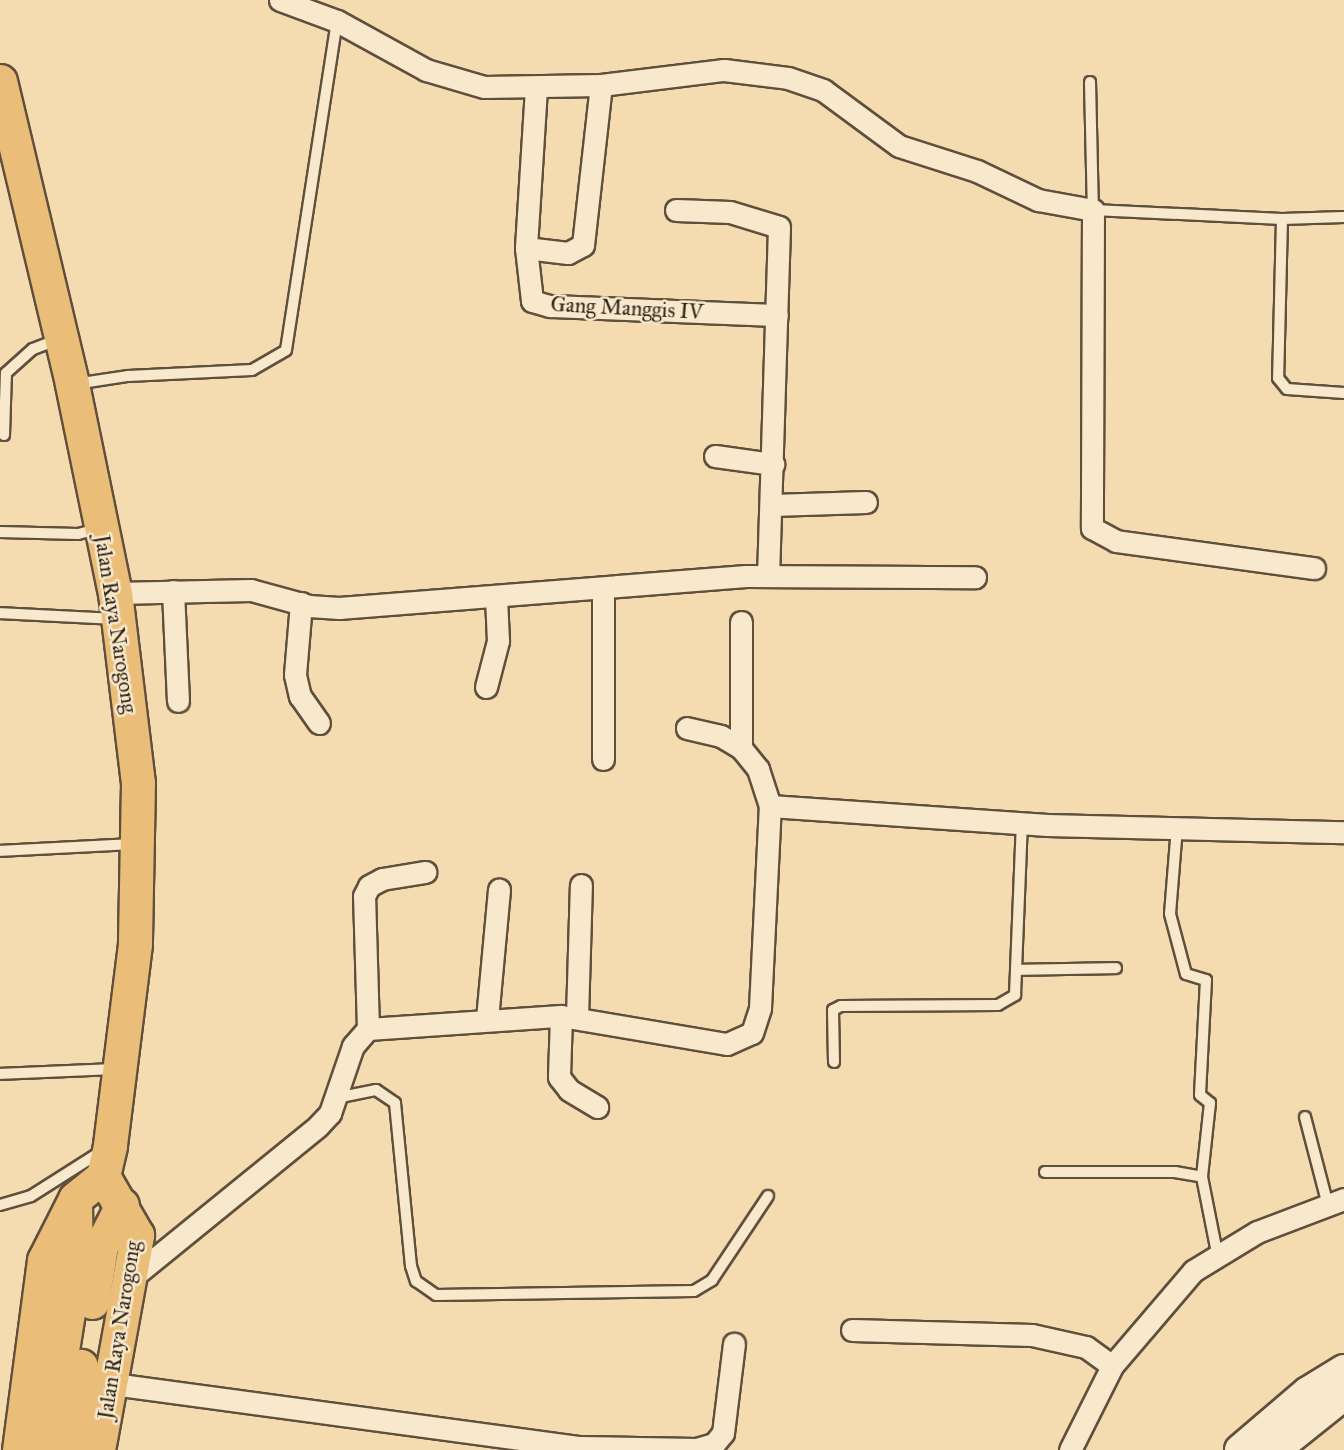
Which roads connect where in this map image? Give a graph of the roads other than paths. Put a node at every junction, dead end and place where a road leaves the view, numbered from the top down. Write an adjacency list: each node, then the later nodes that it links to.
1 (280, 0): 2 (street)
2 (337, 20): 5 (street); 14 (lane)
3 (1090, 82): 8 (lane)
4 (601, 85): 5 (street); 8 (street); 11 (street)
5 (536, 88): 11 (street, Gang Manggis IV)
6 (1, 89): 13 (main road, Jalan Raya Narogong)
7 (676, 209): 12 (street)
8 (1093, 210): 10 (lane); 23 (street)
9 (1344, 218): 10 (lane)
10 (1282, 219): 15 (lane)
11 (526, 248): 12 (street, Gang Manggis IV)
12 (777, 315): 18 (street)
13 (61, 338): 14 (main road, Jalan Raya Narogong); 16 (lane)
14 (72, 384): 21 (main road, Jalan Raya Narogong)
15 (1344, 393)
16 (4, 435)
17 (715, 456): 18 (street)
18 (773, 464): 20 (street)
19 (866, 502): 20 (street)
20 (772, 505): 24 (street)
21 (101, 528): 22 (lane); 30 (main road, Jalan Raya Narogong)
22 (0, 532)
23 (1314, 568)
24 (768, 576): 25 (street); 26 (street)
25 (975, 577)
26 (603, 588): 28 (street); 38 (street)
27 (173, 591): 29 (street); 30 (street); 34 (street)
28 (496, 597): 29 (street); 33 (street)
29 (301, 603): 35 (street)
30 (117, 606): 31 (lane); 43 (main road, Jalan Raya Narogong)
31 (0, 613)
32 (741, 622): 37 (street)
33 (486, 687)
34 (178, 701)
35 (319, 723)
36 (687, 728): 37 (street)
37 (741, 748): 39 (street)
38 (603, 759)
39 (770, 806): 40 (street); 50 (street)
40 (1022, 823): 41 (street); 49 (lane)
41 (1177, 827): 42 (street); 61 (lane)
42 (1344, 832)
43 (138, 843): 44 (lane); 54 (main road, Jalan Raya Narogong)
44 (0, 851)
45 (425, 872): 52 (street)
46 (581, 885): 50 (street)
47 (499, 890): 51 (street)
48 (1116, 968): 49 (lane)
49 (1016, 970): 53 (lane)
50 (569, 1017): 51 (street); 57 (street)
51 (487, 1019): 52 (street)
52 (368, 1029): 56 (street)
53 (834, 1062)
54 (122, 1069): 55 (lane); 59 (main road, Jalan Raya Narogong)
55 (0, 1074)
56 (336, 1098): 62 (lane); 68 (street)
57 (597, 1107)
58 (1305, 1117): 64 (lane)
59 (107, 1161): 63 (main road); 65 (lane); 66 (main road, Jalan Raya Narogong)
60 (1045, 1172): 61 (lane)
61 (1202, 1177): 67 (lane)
62 (768, 1196)
63 (75, 1199): 75 (main road); 76 (main road)
64 (1336, 1202): 67 (street)
65 (0, 1205)
66 (122, 1205): 68 (main road, Jalan Raya Narogong); 77 (main road)
67 (1217, 1254): 71 (street)
68 (130, 1279): 73 (main road, Jalan Raya Narogong)
69 (852, 1330): 71 (street)
70 (734, 1344): 73 (street)
71 (1112, 1366): 79 (street)
72 (1344, 1370): 80 (main road)
73 (113, 1384): 78 (main road, Jalan Raya Narogong)
74 (1344, 1395): 81 (main road)
75 (19, 1450)
76 (46, 1450)
77 (69, 1450)
78 (98, 1450)
79 (1070, 1450)
80 (1240, 1450)
81 (1275, 1450)

